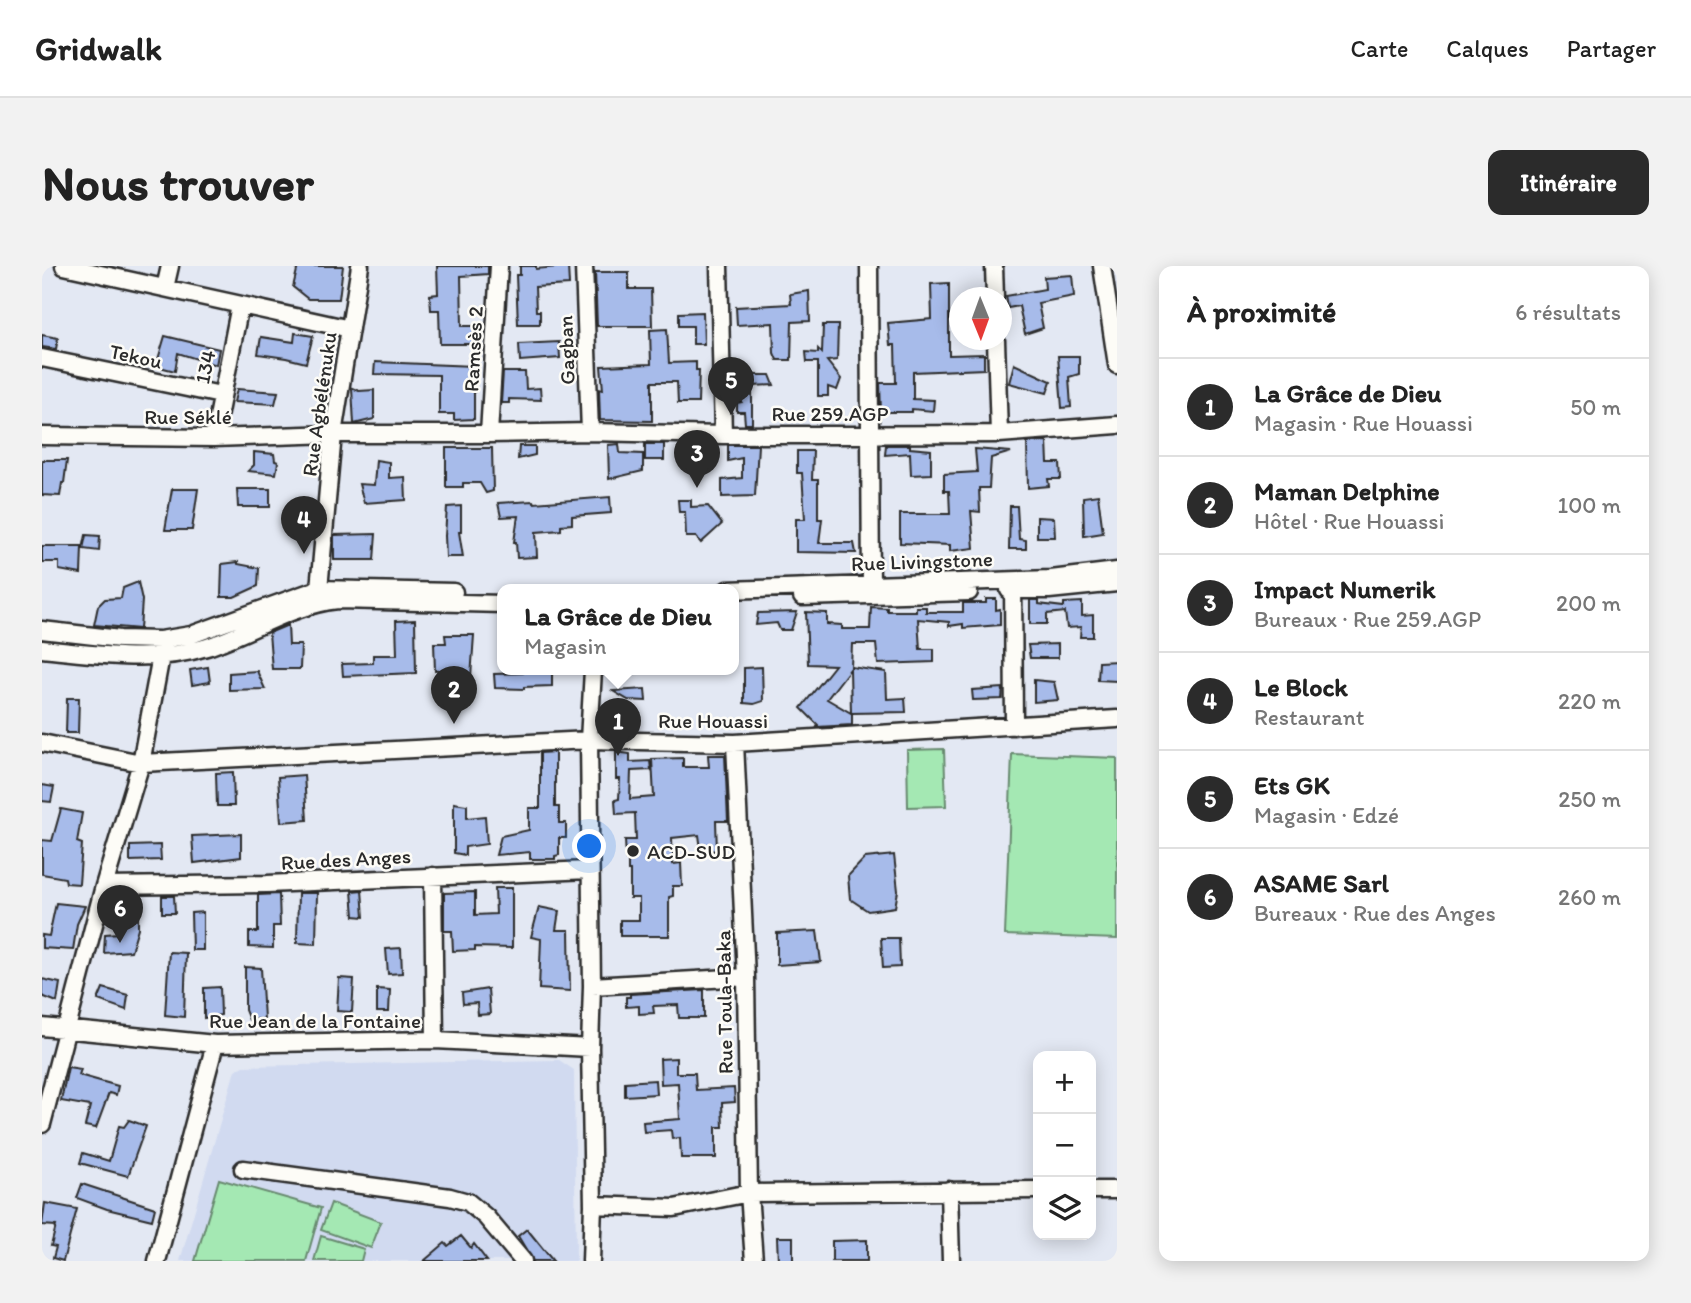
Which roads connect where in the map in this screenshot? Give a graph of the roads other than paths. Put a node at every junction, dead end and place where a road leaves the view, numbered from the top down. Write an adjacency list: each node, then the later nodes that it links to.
1 (64, 266): 11 (street)
2 (170, 266): 11 (street)
3 (360, 266): 13 (street, Rue Agbélénuku)
4 (499, 266): 23 (street, Ramsès 2)
5 (584, 266): 19 (street, Gagban)
6 (719, 266): 24 (street)
7 (869, 266): 21 (street)
8 (994, 266): 10 (street)
9 (1107, 273): 16 (street)
10 (995, 287)
11 (165, 288): 12 (street)
12 (240, 305): 13 (street); 17 (street, 134)
13 (350, 329): 20 (street, Rue Agbélénuku)
14 (996, 350): 22 (street)
15 (42, 358): 17 (street, Tekou)
16 (1117, 365)
17 (221, 395): 26 (street, 134)
18 (1117, 425): 22 (street, Rue 259.AGP)
19 (590, 432): 23 (street, Rue 259.AGP); 24 (street, Rue 259.AGP)
20 (333, 433): 23 (street, Rue 259.AGP); 26 (street, Rue Séklé); 33 (street, Rue Agbélénuku)
21 (870, 434): 22 (street, Rue 259.AGP); 24 (street, Rue 259.AGP); 30 (street)
22 (999, 434)
23 (489, 435)
24 (723, 435)
25 (42, 436): 26 (street, Rue Séklé)
26 (214, 438)
27 (1117, 571): 29 (street, Rue Livingstone)
28 (1117, 583): 29 (street, Rue Livingstone)
29 (1013, 585): 30 (street, Rue Livingstone); 41 (street)
30 (871, 589): 31 (street, Rue Livingstone); 34 (street, Rue Livingstone)
31 (739, 590)
32 (497, 594): 33 (street)
33 (318, 596): 35 (street); 37 (street)
34 (739, 599)
35 (497, 604)
36 (42, 630): 37 (street)
37 (160, 648): 38 (street); 45 (street)
38 (42, 649)
39 (592, 675): 42 (street)
40 (1117, 719): 41 (street, Rue Houassi)
41 (1014, 726): 44 (street, Rue Houassi)
42 (589, 740): 44 (street, Rue Houassi); 45 (street, Rue Houassi); 46 (street)
43 (42, 743): 45 (street, Rue Houassi)
44 (735, 743): 49 (street, Rue Toula-Baka)
45 (141, 763): 48 (street)
46 (590, 870): 47 (street, Rue des Anges); 50 (street)
47 (433, 876): 48 (street, Rue des Anges); 53 (street)
48 (104, 886): 52 (street)
49 (746, 977): 50 (street); 62 (street, Rue Toula-Baka)
50 (592, 986): 55 (street)
51 (42, 1027): 52 (street, Rue Jean de la Fontaine)
52 (67, 1031): 54 (street, Rue Jean de la Fontaine); 56 (street)
53 (435, 1040): 54 (street, Rue Jean de la Fontaine); 55 (street, Rue Jean de la Fontaine)
54 (215, 1044): 64 (street)
55 (590, 1048): 63 (street)
56 (42, 1125)
57 (243, 1169): 65 (street)
58 (949, 1190): 59 (street); 62 (street); 68 (street)
59 (1033, 1190)
60 (1096, 1190): 61 (street)
61 (1117, 1190)
62 (749, 1193): 63 (street); 67 (street, Rue Toula-Baka)
63 (593, 1205): 66 (street)
64 (157, 1261)
65 (523, 1261)
66 (591, 1261)
67 (754, 1261)
68 (951, 1261)

